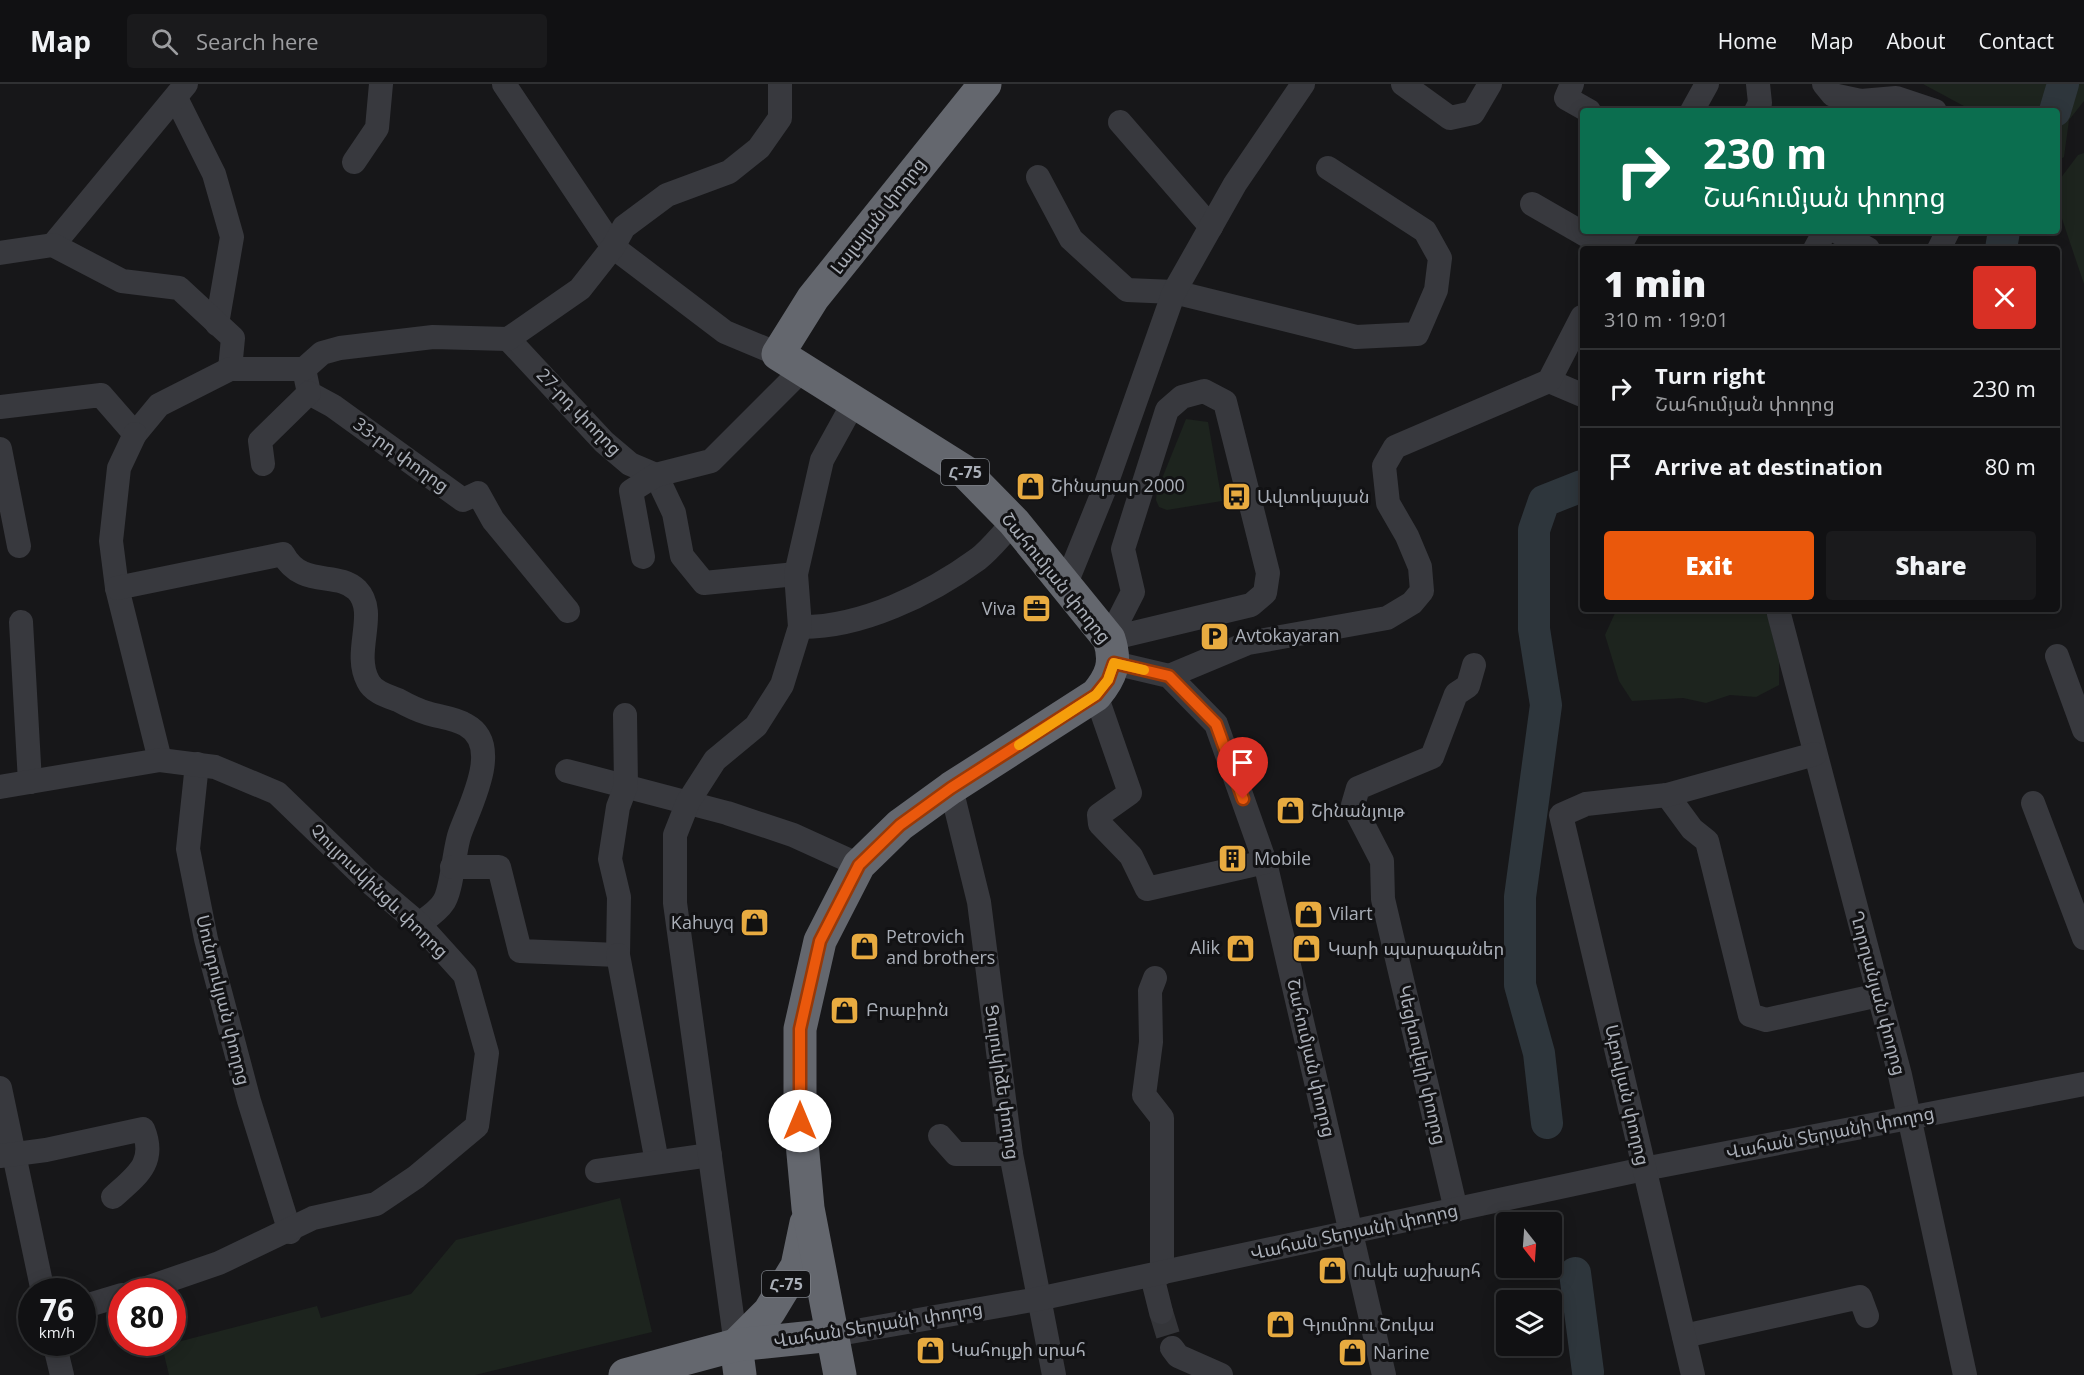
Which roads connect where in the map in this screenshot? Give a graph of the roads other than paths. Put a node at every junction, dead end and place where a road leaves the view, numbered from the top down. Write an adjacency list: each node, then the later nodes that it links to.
1 (381, 84): 19 (street)
2 (504, 84): 30 (street)
3 (780, 84): 30 (street)
4 (985, 84): 36 (highway, Լալայան փողոց)
5 (1403, 84): 6 (street)
6 (1490, 84)
7 (1572, 84): 14 (street)
8 (1707, 84): 15 (street)
9 (1758, 84): 16 (street)
10 (1824, 84): 13 (street)
11 (1294, 89): 23 (street)
12 (181, 91): 27 (street); 34 (street)
13 (1861, 106): 17 (street)
14 (1584, 108)
15 (1694, 108)
16 (1758, 108)
17 (1926, 108)
18 (1120, 122): 23 (street)
19 (354, 162)
20 (1328, 168): 32 (street)
21 (1038, 177): 32 (street)
22 (1532, 204): 24 (street)
23 (1211, 227): 32 (street)
24 (1580, 232)
25 (1584, 234): 28 (street)
26 (1820, 236): 29 (street)
27 (53, 245): 31 (street); 34 (street)
28 (1605, 246)
29 (1857, 246)
30 (613, 247): 35 (street); 36 (street)
31 (0, 253)
32 (1174, 292): 52 (street)
33 (1580, 321): 39 (street)
34 (217, 324): 37 (street)
35 (508, 339): 38 (street); 47 (street, 27-րդ փողոց)
36 (790, 362): 42 (highway, Շահումյան փողոց / Հ-75); 47 (street)
37 (230, 369): 38 (street); 44 (street)
38 (304, 369): 40 (street)
39 (1549, 381): 41 (street); 61 (street)
40 (309, 393): 46 (street); 54 (street, 33-րդ փողոց)
41 (1580, 394)
42 (854, 402): 48 (highway, Շահումյան փողոց / Հ-75); 51 (street)
43 (0, 407): 44 (street)
44 (135, 434): 53 (street)
45 (0, 448): 49 (street)
46 (263, 464)
47 (656, 475): 50 (street); 51 (street)
48 (1014, 522): 52 (highway, Շահումյան փողոց / Հ-75); 57 (street)
49 (19, 546)
50 (643, 557)
51 (796, 574): 57 (street)
52 (1065, 586): 58 (highway, Շահումյան փողոց / Հ-75)
53 (117, 588): 66 (street); 78 (street)
54 (568, 611)
55 (1779, 614): 65 (street, Ղորղանյան փողոց)
56 (21, 622): 69 (street)
57 (800, 627): 74 (street)
58 (1111, 651): 58 (street); 61 (street, Շահումյան փողոց); 62 (highway, Հ-75)
59 (2057, 656): 64 (street)
60 (1474, 665): 96 (street, Կեցխովելի փողոց)
61 (1169, 676): 76 (street, Շահումյան փողոց)
62 (1096, 695): 72 (highway, Հ-75); 76 (street)
63 (625, 715): 70 (street)
64 (2084, 730)
65 (1815, 754): 73 (street); 83 (street, Ղորղանյան փողոց)
66 (160, 760): 67 (street, Չուլյուսկինցև փողոց); 69 (street, Չուլյուսկինցև փողոց)
67 (197, 765): 79 (street, Չուլյուսկինցև փողոց); 98 (street, Սունդուկյան փողոց)
68 (567, 771): 70 (street)
69 (30, 782): 71 (street, Չուլյուսկինցև փողոց)
70 (626, 786): 74 (street); 81 (street)
71 (0, 787)
72 (951, 788): 77 (highway, Հ-75); 89 (street, Ցուլուկիձե փողոց)
73 (1667, 795): 83 (street); 92 (street, Աբովյան փողոց)
74 (688, 802): 77 (street); 90 (street)
75 (2033, 802): 80 (street)
76 (1266, 862): 97 (street, Շահումյան փողոց)
77 (859, 865): 95 (highway, Հ-75)
78 (452, 867): 79 (street); 81 (street)
79 (419, 924): 98 (street, Չուլյուսկինցև փողոց)
80 (2084, 938)
81 (618, 955): 91 (street)
82 (1155, 978): 99 (street)
83 (1879, 995): 86 (street, Ղորղանյան փողոց)
84 (2084, 1084): 86 (street, Վահան Տերյանի փողոց)
85 (0, 1088): 88 (street)
86 (1909, 1117): 92 (street, Վահան Տերյանի փողոց); 117 (street, Ղորղանյան փողոց)
87 (940, 1136): 89 (street)
88 (7, 1154): 94 (street); 100 (street)
89 (1011, 1154): 102 (street, Ցուլուկիձե փողոց)
90 (710, 1155): 91 (street); 109 (street)
91 (657, 1162): 93 (street)
92 (1644, 1169): 96 (street, Վահան Տերյանի փողոց); 106 (street, Աբովյան փողոց)
93 (597, 1171)
94 (113, 1197)
95 (808, 1208): 105 (highway, Հ-75); 109 (highway, Հ-75)
96 (1456, 1210): 97 (street, Վահան Տերյանի փողոց)
97 (1352, 1231): 99 (street, Վահան Տերյանի փողոց); 115 (street, Շահումյան փողոց)
98 (290, 1232): 101 (street, Չուլյուսկինցև փողոց)
99 (1157, 1274): 102 (street, Վահան Տերյանի փողոց); 103 (street)
100 (39, 1278)
101 (176, 1278)
102 (1038, 1299): 105 (street, Վահան Տերյանի փողոց); 113 (street, Ցուլուկիձե փողոց)
103 (1161, 1312)
104 (1867, 1316): 106 (street)
105 (833, 1335): 109 (highway, Վահան Տերյանի փողոց); 112 (highway)
106 (1684, 1336): 116 (street, Աբովյան փողոց)
107 (1172, 1348): 114 (street)
108 (57, 1356): 110 (street)
109 (738, 1360): 111 (highway, Վահան Տերյանի փողոց)
110 (62, 1375)
111 (625, 1375)
112 (840, 1375)
113 (1054, 1375)
114 (1221, 1375)
115 (1384, 1375)
116 (1693, 1375)
117 (1965, 1375)

